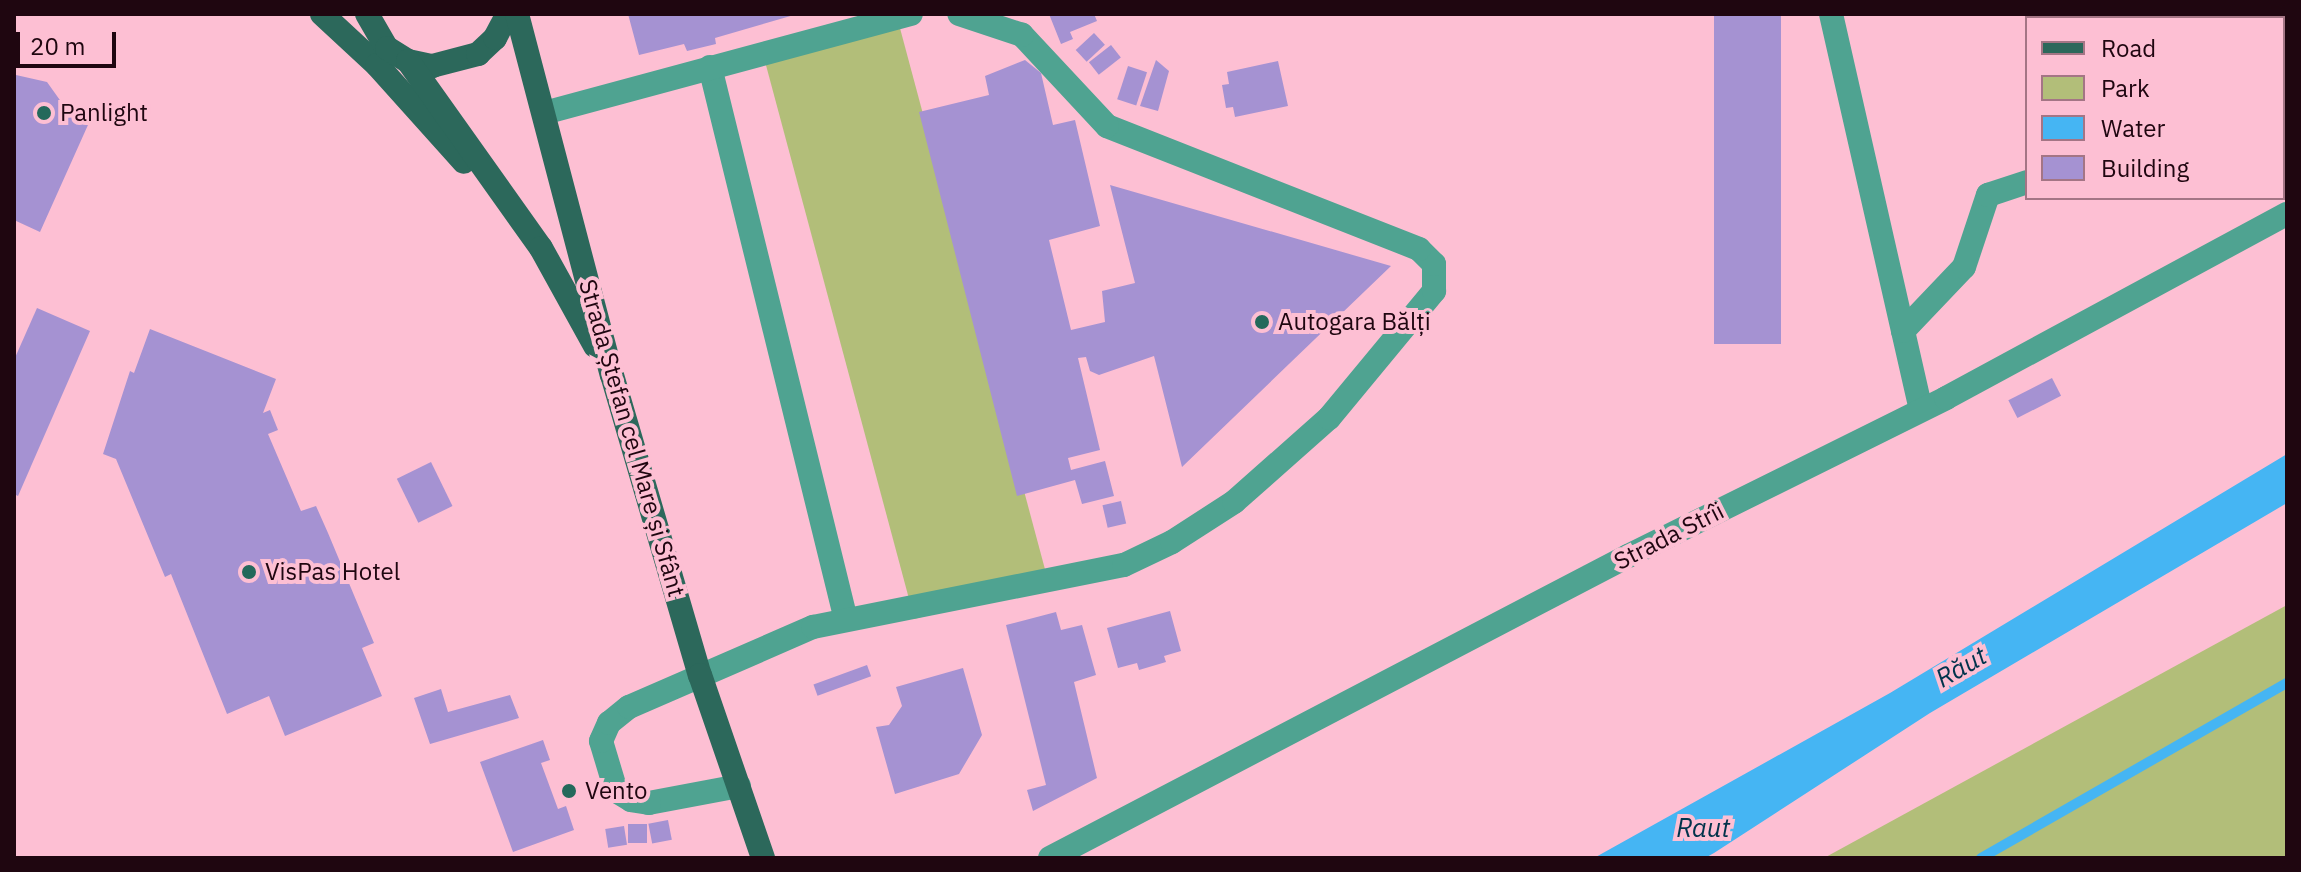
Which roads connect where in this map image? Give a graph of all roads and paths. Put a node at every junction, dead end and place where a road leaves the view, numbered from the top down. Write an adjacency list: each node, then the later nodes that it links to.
1 (322, 14): 13 (main road)
2 (367, 14): 8 (main road)
3 (508, 14): 8 (main road)
4 (517, 14): 10 (main road, Strada Ștefan cel Mare și Sfânt)
5 (911, 14): 9 (street)
6 (959, 14): 17 (street)
7 (1831, 14): 14 (street)
8 (408, 61): 13 (main road)
9 (710, 67): 10 (street); 17 (street)
10 (544, 113): 15 (main road, Strada Ștefan cel Mare și Sfânt)
11 (2025, 183): 14 (street)
12 (2287, 214): 16 (street, Strada Strîi)
13 (541, 248): 15 (main road)
14 (1903, 331): 16 (street)
15 (612, 375): 18 (main road, Strada Ștefan cel Mare și Sfânt)
16 (1921, 410): 21 (street, Strada Strîi)
17 (846, 620): 18 (street)
18 (700, 675): 19 (main road, Strada Ștefan cel Mare și Sfânt); 19 (street)
19 (739, 786): 20 (main road, Strada Ștefan cel Mare și Sfânt)
20 (763, 858)
21 (1050, 858)

